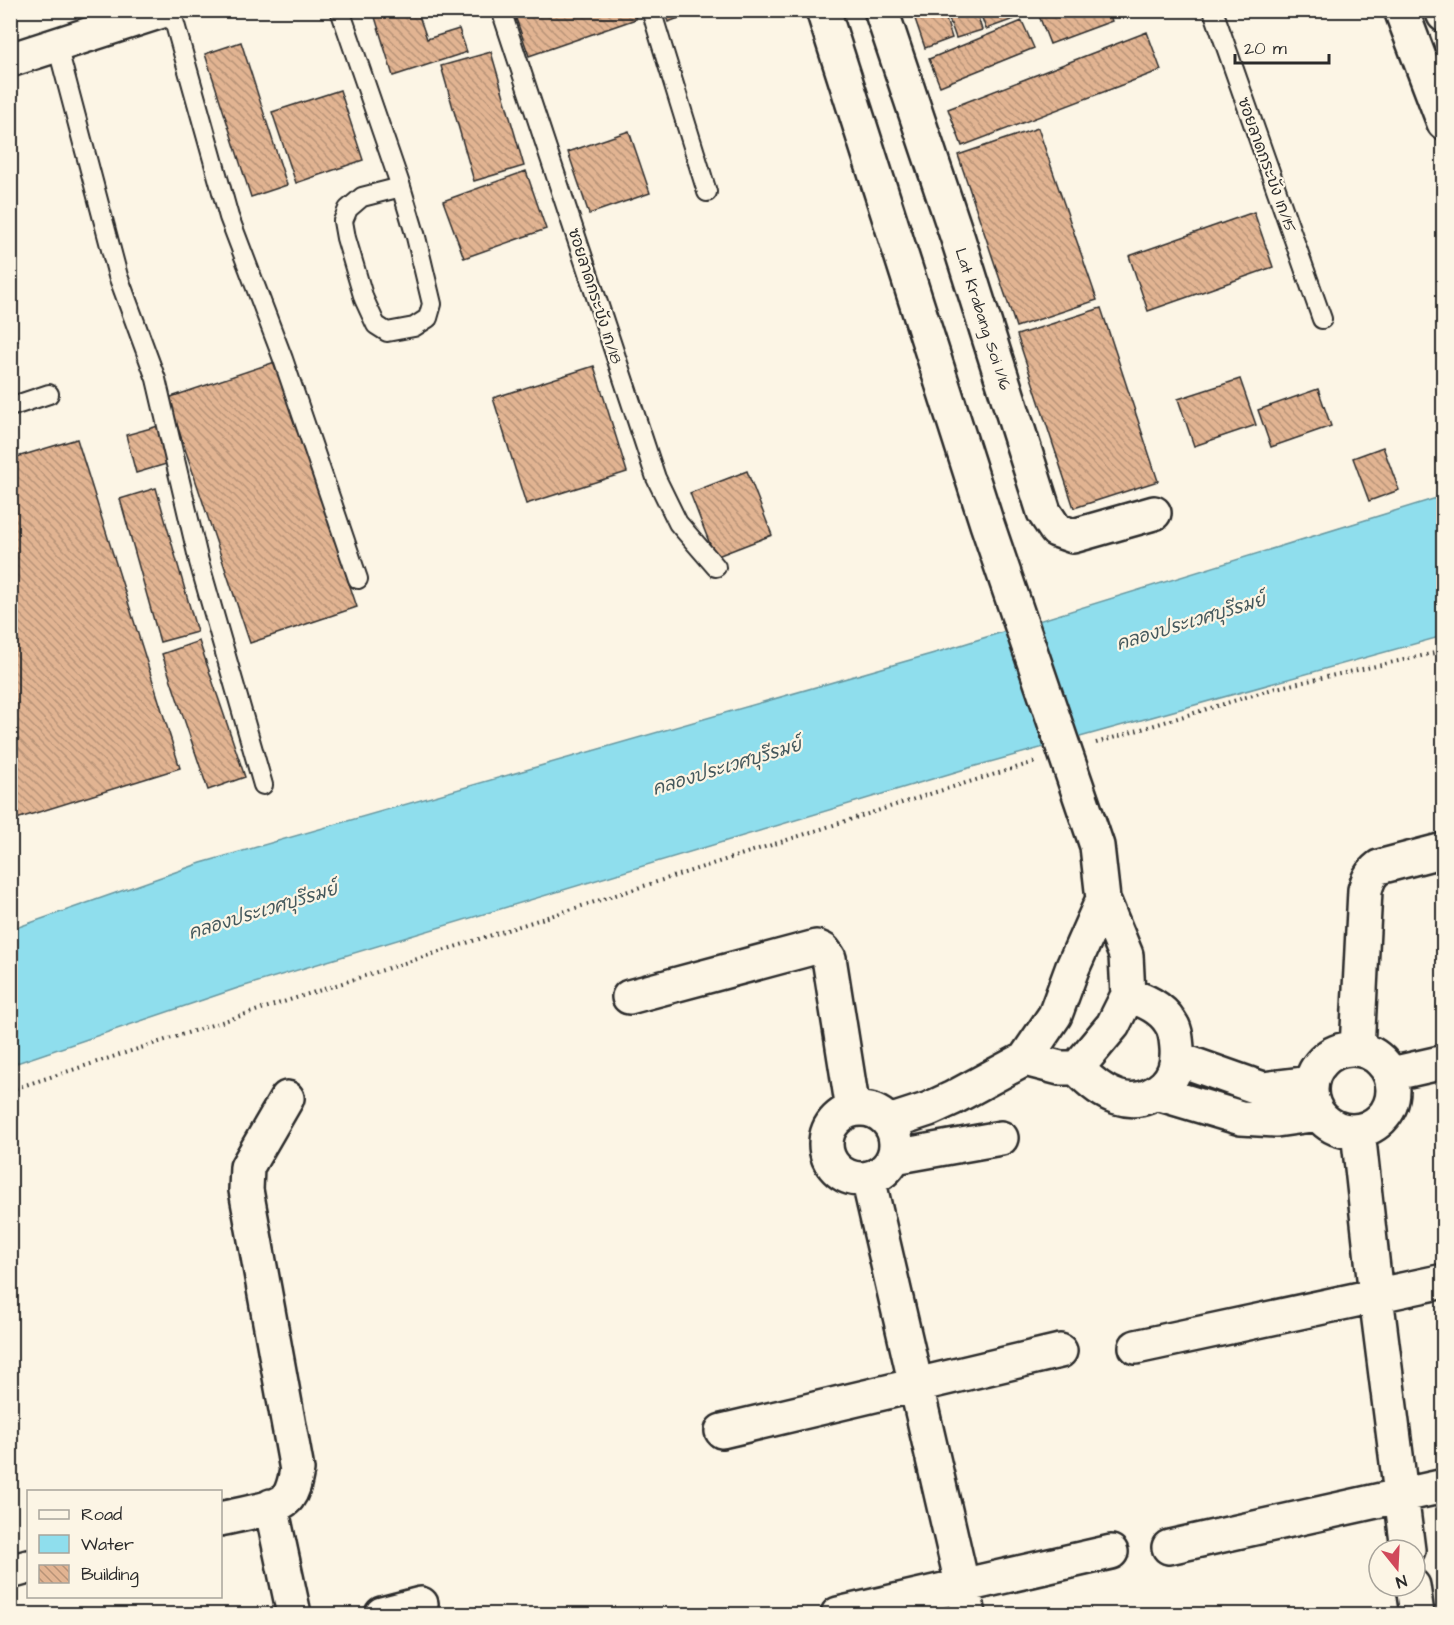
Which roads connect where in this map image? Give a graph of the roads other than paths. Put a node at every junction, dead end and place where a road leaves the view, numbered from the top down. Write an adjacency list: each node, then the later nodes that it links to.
1 (165, 10): 12 (street)
2 (171, 10): 22 (lane)
3 (340, 10): 15 (lane)
4 (501, 10): 21 (lane, ซอยลาดกระบัง 1ก/18)
5 (651, 10): 16 (lane)
6 (823, 10): 25 (street)
7 (881, 10): 20 (street, Lat Krabang Soi 1/16)
8 (1213, 10): 17 (lane, ซอยลาดกระบัง 1ก/15)
9 (1401, 10): 14 (street)
10 (1442, 10): 11 (street)
11 (1443, 15)
12 (57, 45): 13 (street); 23 (lane)
13 (10, 60)
14 (1443, 123)
15 (401, 187): 15 (lane)
16 (707, 192)
17 (1322, 319)
18 (49, 394): 19 (lane)
19 (10, 407)
20 (1154, 513)
21 (716, 567)
22 (358, 579)
23 (263, 785)
24 (1443, 849): 28 (street)
25 (1103, 898): 26 (street); 29 (street)
26 (1128, 995): 30 (street); 32 (street)
27 (629, 997): 37 (street)
28 (1357, 1049): 33 (street); 36 (street)
29 (1025, 1059): 32 (street); 38 (street)
30 (1178, 1059): 34 (street); 36 (street)
31 (1443, 1062): 33 (street)
32 (1077, 1068): 34 (street)
33 (1391, 1074): 39 (street)
34 (1157, 1093): 36 (street)
35 (287, 1098): 51 (street)
36 (1315, 1098): 39 (street)
37 (853, 1110): 38 (street); 42 (street)
38 (889, 1122): 41 (street)
39 (1358, 1131): 44 (street)
40 (1001, 1138): 41 (street)
41 (894, 1157): 42 (street)
42 (868, 1178): 47 (street)
43 (1443, 1281): 44 (street)
44 (1376, 1296): 45 (street); 50 (street)
45 (1136, 1347)
46 (1060, 1351): 47 (street)
47 (917, 1384): 48 (street); 59 (street)
48 (722, 1431)
49 (1443, 1486): 50 (street)
50 (1400, 1497): 53 (street); 54 (street)
51 (271, 1506): 52 (street); 61 (street)
52 (222, 1518)
53 (1406, 1538)
54 (1169, 1547)
55 (1112, 1552): 59 (street)
56 (27, 1567): 57 (street)
57 (10, 1572)
58 (1415, 1598): 64 (street)
59 (965, 1600): 63 (street)
60 (421, 1604): 62 (street)
61 (294, 1614)
62 (382, 1614)
63 (838, 1614)
64 (1417, 1614)

